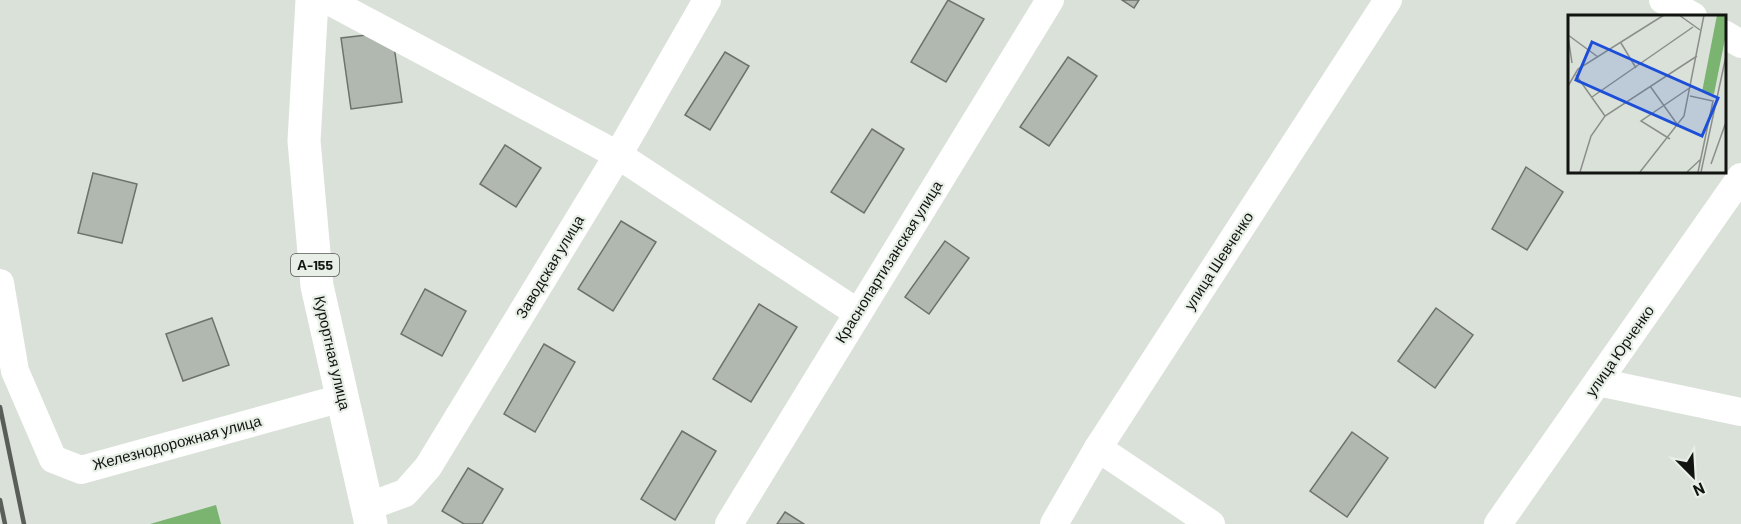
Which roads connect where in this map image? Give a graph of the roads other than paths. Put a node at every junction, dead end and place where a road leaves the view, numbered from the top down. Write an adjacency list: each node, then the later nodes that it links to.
1 (312, 0): 15 (main road, Курортная улица / А-155)
2 (327, 0): 10 (street)
3 (707, 0): 10 (street, Заводская улица)
4 (1050, 0): 13 (street, Краснопартизанская улица)
5 (1388, 0): 17 (street, улица Шевченко)
6 (1664, 0): 7 (street)
7 (1691, 15)
8 (1726, 35): 9 (street)
9 (1741, 44)
10 (618, 155): 13 (street); 18 (street, Заводская улица)
11 (1741, 177): 14 (street, улица Юрченко)
12 (0, 283): 15 (street, Железнодорожная улица)
13 (858, 313): 19 (street, Краснопартизанская улица)
14 (1598, 382): 16 (street); 22 (street, улица Юрченко)
15 (342, 398): 18 (main road, Курортная улица / А-155)
16 (1741, 412)
17 (1098, 448): 20 (street, улица Шевченко); 21 (street)
18 (369, 515)
19 (729, 524)
20 (1054, 524)
21 (1210, 524)
22 (1498, 524)

